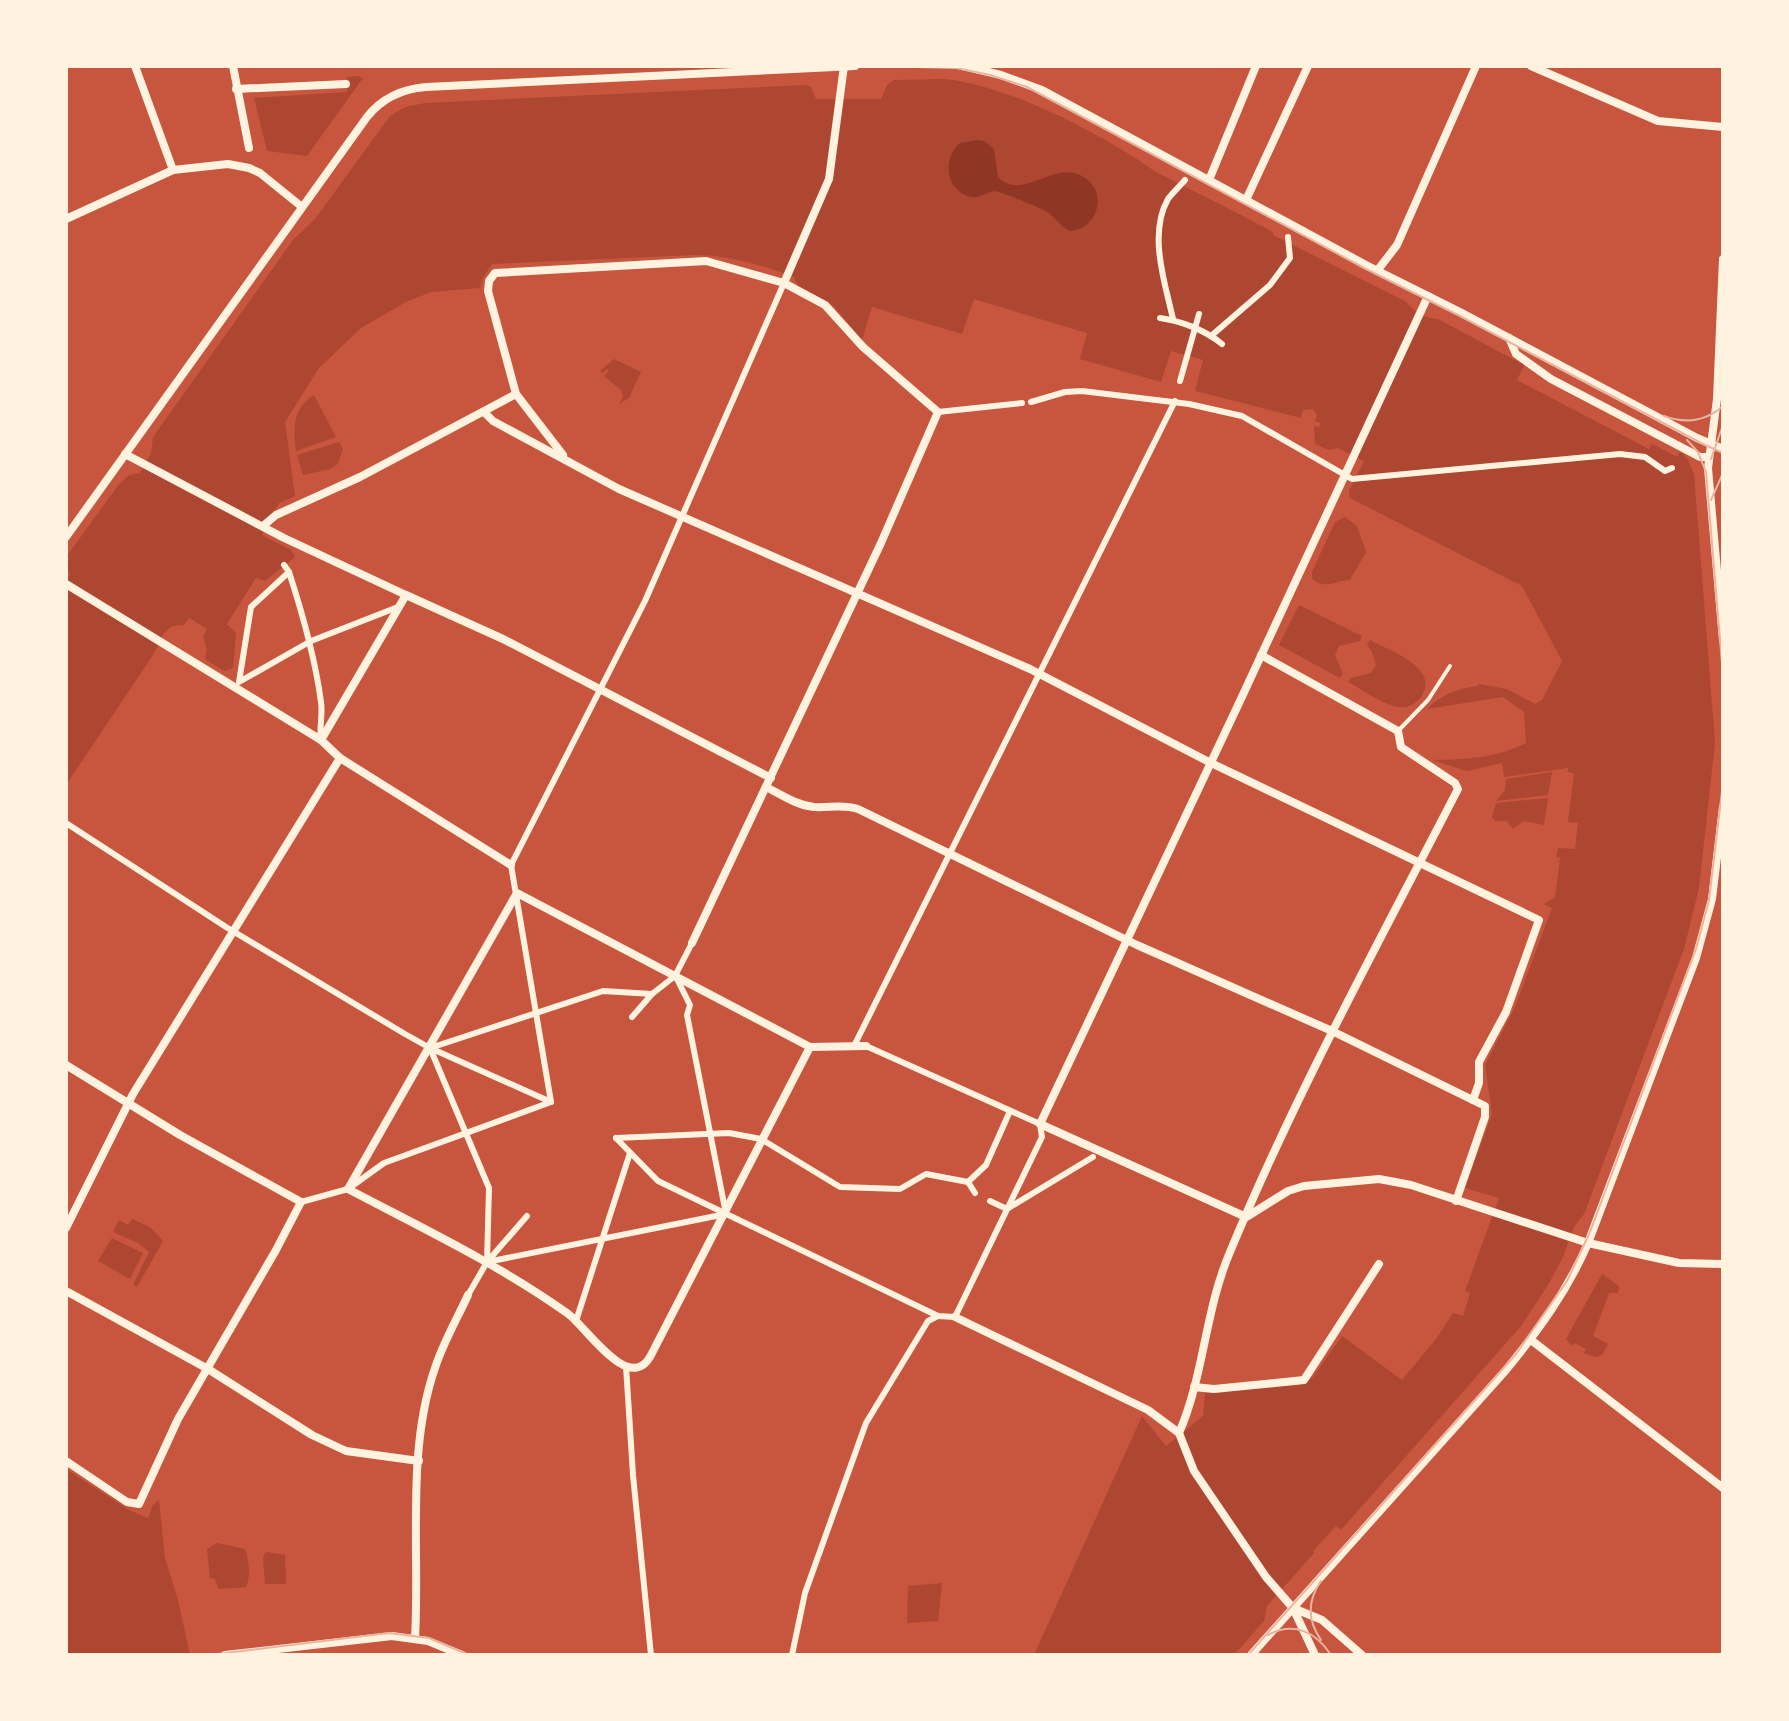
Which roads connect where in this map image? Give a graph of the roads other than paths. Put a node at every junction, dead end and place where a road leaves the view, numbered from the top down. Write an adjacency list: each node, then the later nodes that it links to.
1 (135, 66): 15 (street)
2 (233, 66): 12 (street)
3 (844, 66): 4 (street); 10 (street); 26 (street)
4 (855, 66)
5 (963, 66): 17 (street)
6 (1256, 66): 17 (street)
7 (1308, 66): 18 (street)
8 (1476, 66): 24 (street)
9 (1531, 66): 13 (street)
10 (736, 69): 19 (street)
11 (346, 84): 12 (street)
12 (236, 89): 14 (street)
13 (1723, 127)
14 (249, 148)
15 (173, 170): 19 (street); 20 (street)
16 (1185, 180): 30 (street)
17 (1209, 180): 18 (street)
18 (1246, 200): 24 (street)
19 (302, 207): 44 (street)
20 (66, 219)
21 (1288, 237): 32 (street)
22 (1723, 259): 42 (street)
23 (547, 269): 25 (street); 26 (street); 36 (street)
24 (1377, 271): 27 (street)
25 (547, 279)
26 (784, 283): 41 (street); 49 (street)
27 (1428, 296): 33 (street); 48 (street)
28 (1199, 314): 31 (street)
29 (1160, 318): 30 (street)
30 (1173, 319): 31 (street)
31 (1195, 329): 32 (street); 35 (street)
32 (1211, 336): 34 (street)
33 (1508, 337): 42 (street); 45 (street)
34 (1222, 344)
35 (1180, 381)
36 (516, 394): 40 (street); 46 (street)
37 (1031, 402): 38 (street)
38 (1175, 402): 48 (street); 60 (street)
39 (1022, 403): 41 (street)
40 (484, 412): 46 (street); 50 (street)
41 (938, 412): 53 (street)
42 (1712, 445): 43 (street); 45 (street)
43 (1723, 447)
44 (125, 454): 50 (street); 51 (street)
45 (1709, 457): 56 (street)
46 (566, 459): 49 (street)
47 (1672, 468): 48 (street)
48 (1344, 475): 58 (street)
49 (682, 516): 53 (street); 61 (street)
50 (263, 526): 54 (street)
51 (66, 537)
52 (66, 584): 63 (street)
53 (856, 593): 60 (street); 66 (street)
54 (406, 595): 55 (street); 61 (street)
55 (399, 607): 57 (street); 63 (street)
56 (1723, 640)
57 (311, 641): 57 (street); 63 (street)
58 (1261, 655): 62 (street); 65 (street)
59 (1450, 666): 62 (lane)
60 (1041, 675): 65 (street); 69 (street)
61 (601, 690): 66 (street); 71 (street)
62 (1398, 731): 70 (street)
63 (321, 740): 64 (street)
64 (340, 758): 71 (street); 74 (street)
65 (1211, 763): 70 (street); 75 (street)
66 (768, 783): 69 (street); 76 (street)
67 (1723, 807): 72 (street)
68 (66, 823): 74 (street)
69 (950, 852): 75 (street); 82 (street)
70 (1420, 863): 81 (street); 87 (street)
71 (511, 865): 73 (street)
72 (1719, 872): 108 (street)
73 (517, 893): 77 (street); 79 (street); 85 (street)
74 (233, 928): 85 (street); 89 (street)
75 (1128, 941): 81 (street); 91 (street)
76 (692, 943): 77 (street)
77 (675, 976): 78 (street); 84 (street); 93 (street)
78 (652, 994): 79 (street); 80 (street)
79 (537, 1013): 85 (street); 88 (street)
80 (632, 1017)
81 (1332, 1031): 87 (street); 106 (street)
82 (854, 1046): 83 (street); 84 (street)
83 (866, 1046): 90 (street)
84 (810, 1047): 94 (street)
85 (430, 1048): 88 (street); 92 (street); 98 (street)
86 (66, 1065): 89 (street)
87 (1473, 1100): 101 (street)
88 (551, 1102): 92 (street)
89 (128, 1103): 102 (street); 107 (street)
90 (1010, 1111): 91 (street); 97 (street)
91 (1040, 1124): 103 (street); 106 (street)
92 (466, 1134): 98 (street); 109 (street)
93 (710, 1134): 94 (street); 95 (street); 104 (street)
94 (761, 1139): 97 (street); 104 (street)
95 (630, 1153): 104 (street); 116 (street)
96 (1093, 1157): 103 (street)
97 (968, 1182): 99 (street)
98 (348, 1189): 102 (street); 109 (street)
99 (975, 1193)
100 (990, 1201): 103 (street)
101 (1456, 1201): 106 (street); 108 (street)
102 (301, 1202): 119 (street)
103 (1007, 1209): 115 (street)
104 (726, 1214): 109 (street); 114 (street); 118 (street)
105 (527, 1216): 109 (street)
106 (1246, 1217): 120 (street)
107 (66, 1228)
108 (1588, 1243): 111 (street); 117 (street)
109 (487, 1262): 113 (street); 116 (street)
110 (1379, 1264): 120 (street)
111 (1723, 1264)
112 (66, 1291): 119 (street)
113 (468, 1295): 123 (street)
114 (938, 1316): 115 (street); 130 (street)
115 (955, 1317): 121 (street)
116 (576, 1321): 118 (street)
117 (1531, 1340): 124 (street); 125 (street)
118 (626, 1366): 129 (street)
119 (208, 1369): 122 (street); 123 (street)
120 (1194, 1387): 121 (street)
121 (1179, 1433): 125 (street)
122 (66, 1461)
123 (419, 1461): 126 (street)
124 (1723, 1488)
125 (1293, 1608): 131 (street); 132 (street); 133 (street)
126 (415, 1638): 127 (street); 128 (street)
127 (225, 1655)
128 (462, 1655)
129 (651, 1655)
130 (792, 1655)
131 (1251, 1655)
132 (1315, 1655)
133 (1362, 1655)

